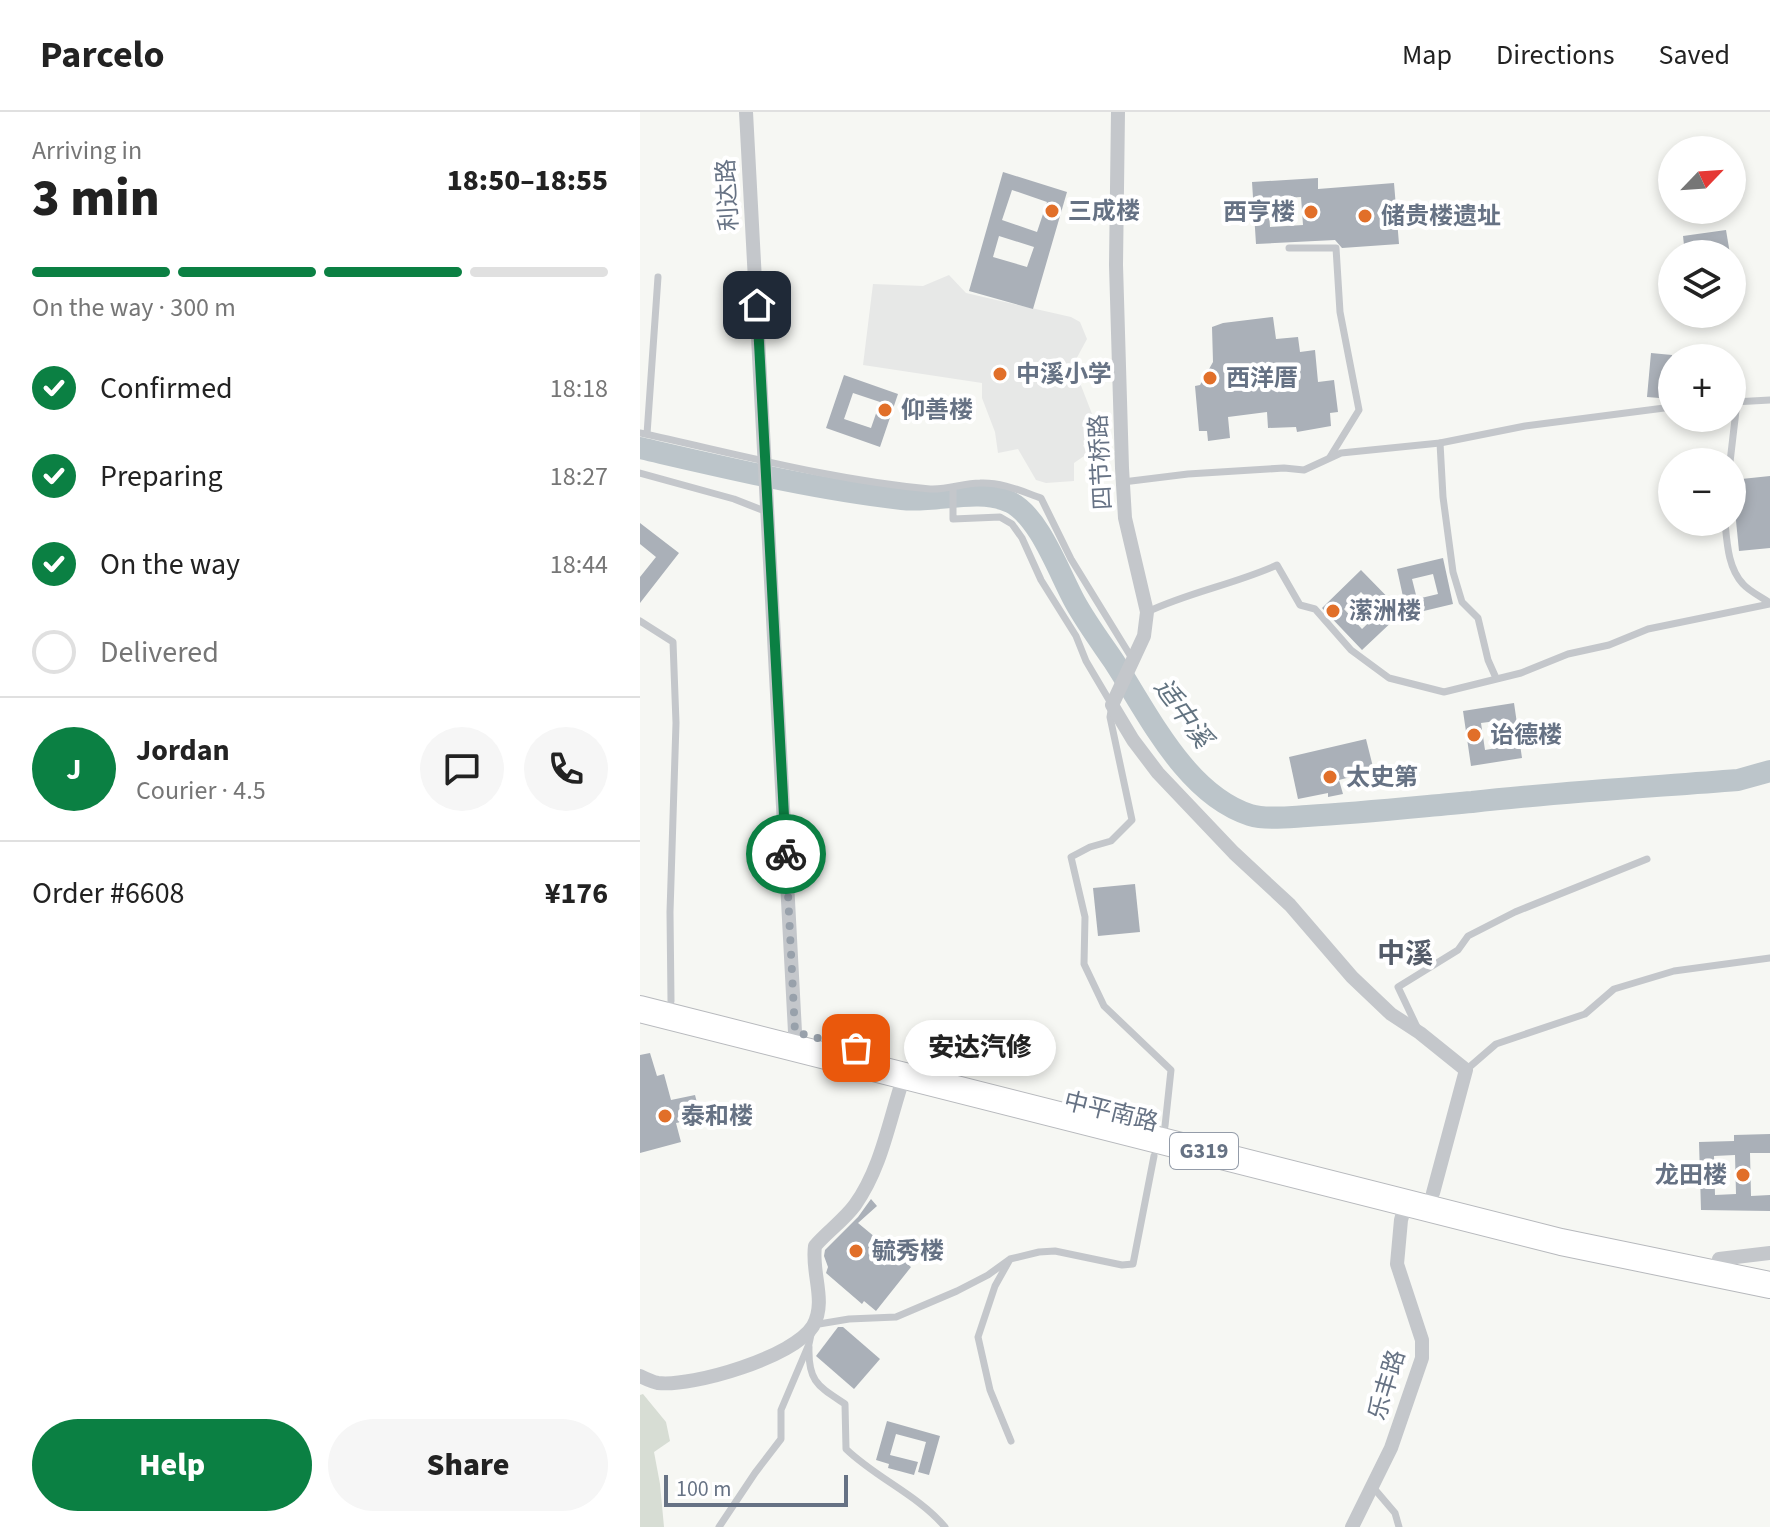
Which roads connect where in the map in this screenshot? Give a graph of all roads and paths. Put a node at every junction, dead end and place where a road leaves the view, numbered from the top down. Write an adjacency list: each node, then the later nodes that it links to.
1 (746, 112): 11 (street, 利达路)
2 (1118, 112): 13 (street, 四节桥路)
3 (1289, 248): 10 (lane)
4 (658, 277): 8 (lane)
5 (1770, 400): 6 (lane)
6 (1746, 401)
7 (1658, 409): 9 (lane)
8 (643, 434): 11 (lane)
9 (1440, 443): 10 (lane); 21 (lane)
10 (1330, 458): 13 (lane)
11 (765, 464): 14 (lane); 15 (street, 利达路)
12 (640, 473): 15 (lane)
13 (1123, 482): 18 (street, 四节桥路)
14 (953, 488): 20 (lane); 22 (lane)
15 (767, 510): 28 (street)
16 (1726, 536): 17 (lane)
17 (1770, 603): 21 (lane)
18 (1147, 612): 20 (street, 四节桥路); 21 (lane)
19 (640, 621): 26 (lane)
20 (1134, 662): 22 (street, 四节桥路)
21 (1496, 678)
22 (1112, 705): 29 (street); 32 (lane)
23 (1647, 859): 29 (lane)
24 (1770, 958): 30 (lane)
25 (640, 993): 26 (highway, 中平南路 / G319)
26 (671, 1001): 28 (highway, 中平南路 / G319)
27 (640, 1009): 31 (highway, G319)
28 (795, 1032): 32 (highway, 中平南路 / G319)
29 (1420, 1033): 30 (street)
30 (1466, 1070): 34 (street)
31 (904, 1076): 35 (highway, G319); 41 (street)
32 (1165, 1126): 34 (highway, 中平南路 / G319)
33 (1154, 1156): 37 (lane)
34 (1433, 1193): 38 (highway, 中平南路 / G319)
35 (1406, 1203): 40 (highway, G319); 45 (street, 乐丰路)
36 (1770, 1253): 38 (street)
37 (1010, 1259): 41 (lane); 44 (lane)
38 (1719, 1259): 39 (highway, 中平南路 / G319)
39 (1770, 1269)
40 (1770, 1285)
41 (813, 1325): 42 (lane); 43 (street)
42 (809, 1344): 46 (lane); 47 (lane)
43 (640, 1376)
44 (1011, 1441)
45 (1372, 1486): 48 (street, 乐丰路); 49 (lane)
46 (719, 1527)
47 (945, 1527)
48 (1352, 1527)
49 (1399, 1527)

